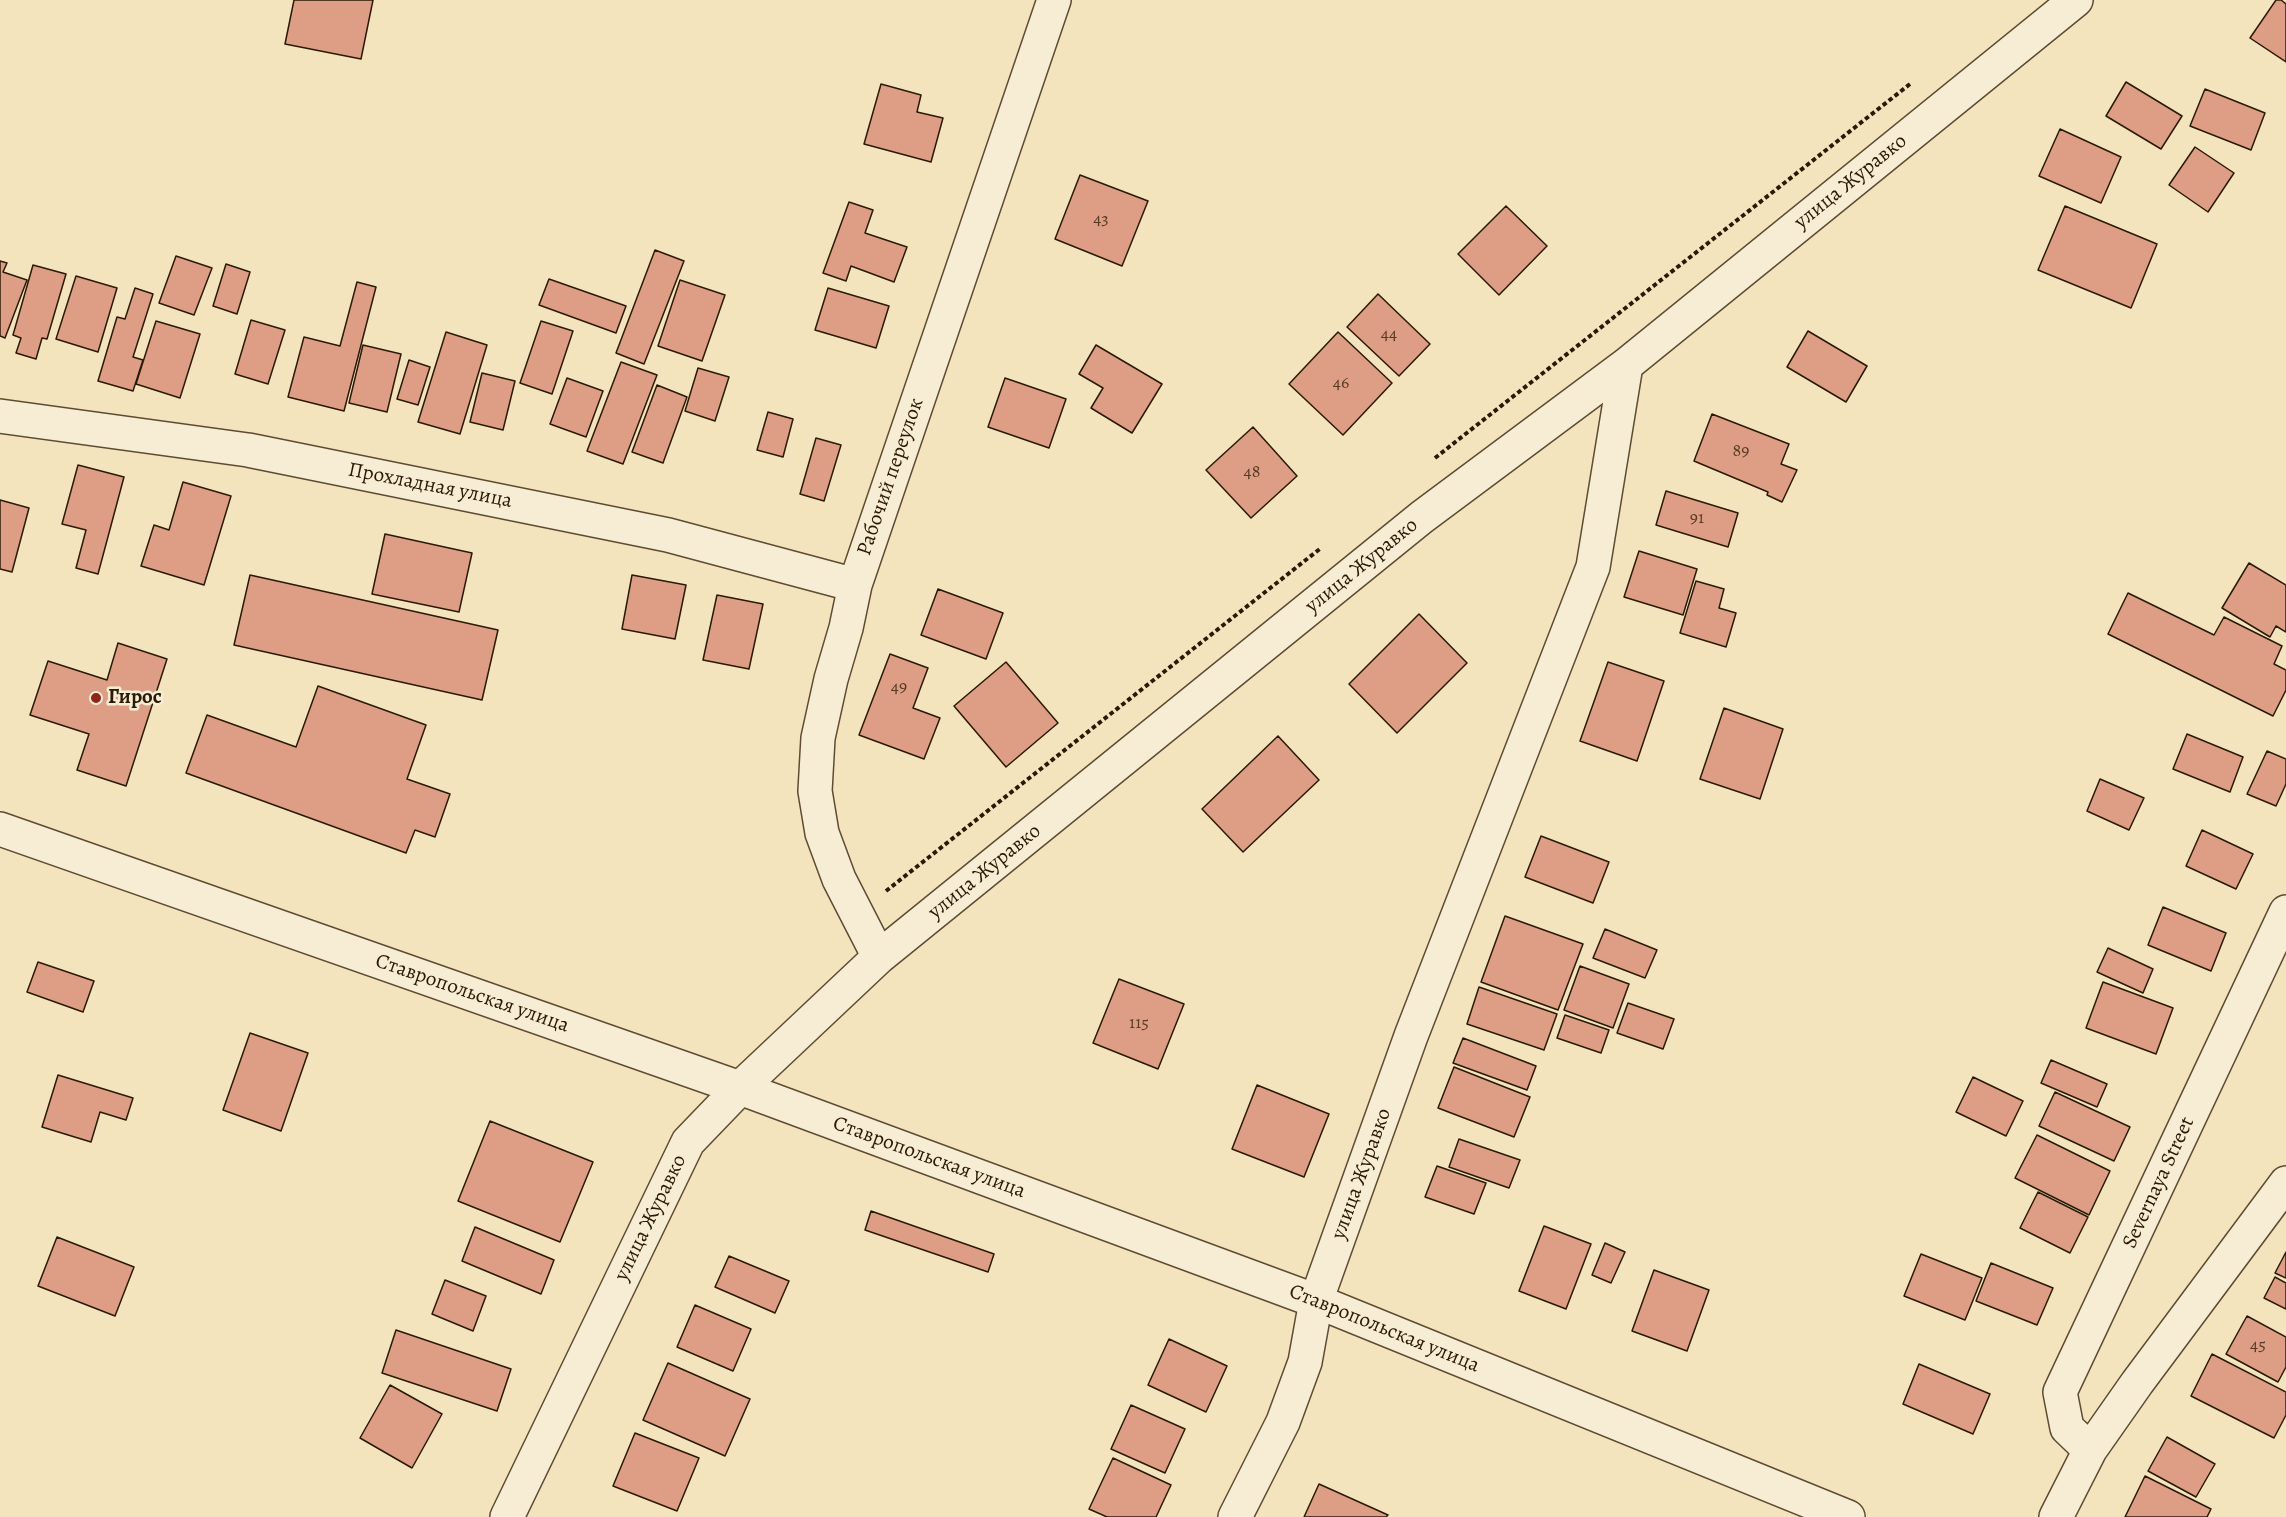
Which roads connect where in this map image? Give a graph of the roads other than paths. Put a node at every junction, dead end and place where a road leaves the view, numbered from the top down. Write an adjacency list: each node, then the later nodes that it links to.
1 (1053, 0): 5 (street, Рабочий переулок)
2 (2076, 0): 3 (street, улица Журавко)
3 (1626, 365): 8 (street, улица Журавко); 11 (street, улица Журавко)
4 (0, 416): 5 (street, Прохладная улица)
5 (855, 585): 8 (street, Рабочий переулок)
6 (0, 829): 9 (street, Ставропольская улица)
7 (2286, 912): 12 (street, Severnaya Street)
8 (879, 957): 9 (street, улица Журавко)
9 (740, 1088): 11 (street, Ставропольская улица); 13 (street, улица Журавко)
10 (2286, 1183): 12 (street)
11 (1316, 1300): 14 (street, улица Журавко); 15 (street, Ставропольская улица)
12 (2090, 1450): 16 (street)
13 (507, 1517)
14 (1235, 1517)
15 (1848, 1517)
16 (2056, 1517)

